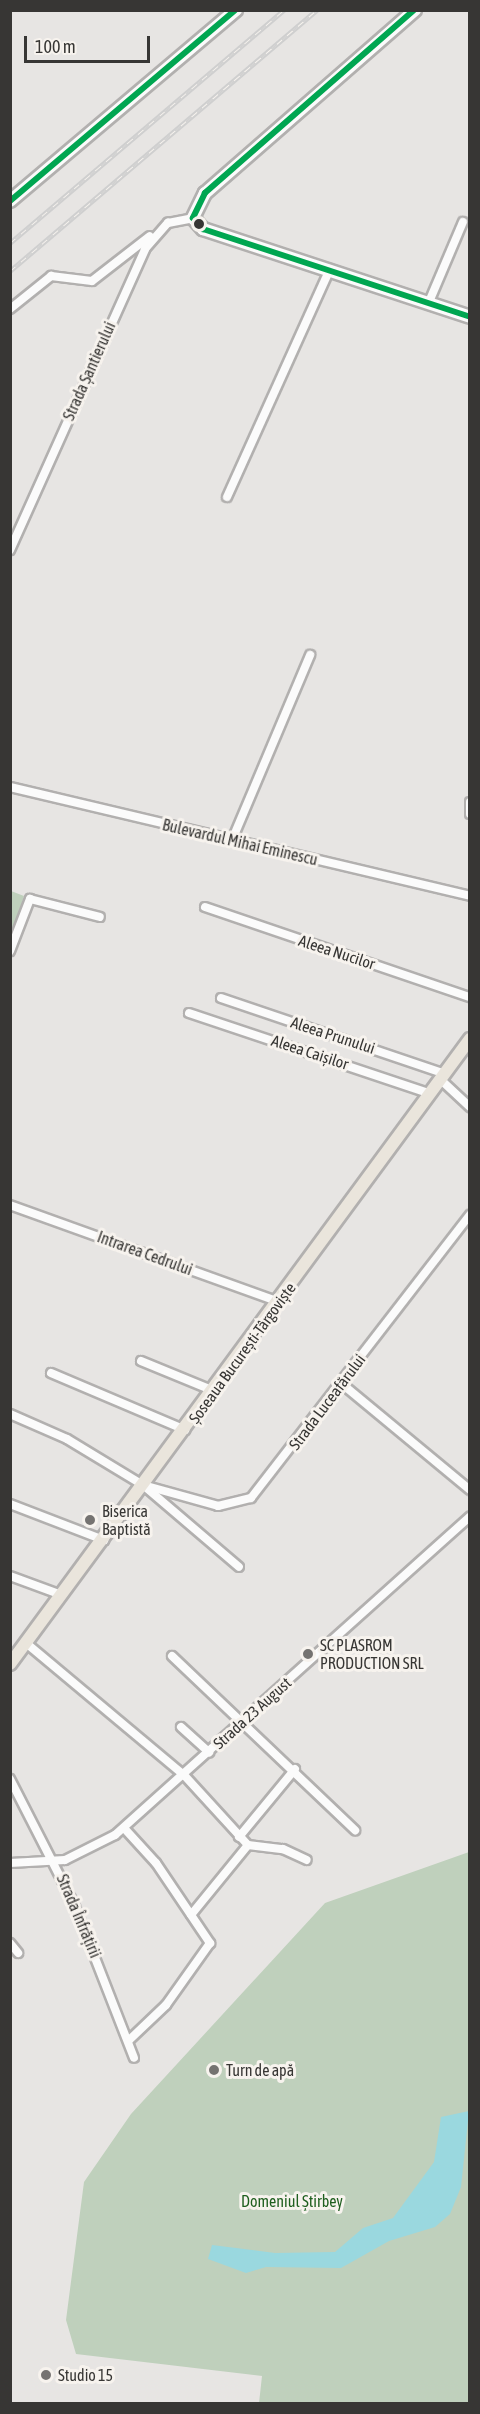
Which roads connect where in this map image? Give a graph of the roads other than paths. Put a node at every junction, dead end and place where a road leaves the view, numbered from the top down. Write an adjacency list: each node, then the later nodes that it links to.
1 (236, 10): 3 (main road)
2 (415, 10): 4 (main road)
3 (10, 201)
4 (193, 218): 6 (street); 7 (main road)
5 (463, 222): 8 (street)
6 (158, 231): 9 (street); 12 (street, Strada Șantierului)
7 (330, 269): 8 (main road); 11 (street)
8 (429, 302): 10 (main road)
9 (10, 309)
10 (470, 317)
11 (227, 497)
12 (10, 550)
13 (310, 655): 17 (street)
14 (10, 788): 17 (street, Bulevardul Mihai Eminescu)
15 (470, 802): 16 (street)
16 (470, 814)
17 (232, 840): 18 (street, Bulevardul Mihai Eminescu)
18 (470, 896)
19 (205, 907): 22 (street, Aleea Nucilor)
20 (100, 917): 21 (street)
21 (10, 951)
22 (470, 997)
23 (221, 998): 26 (street, Aleea Prunului)
24 (189, 1013): 27 (street, Aleea Caișilor)
25 (470, 1039): 26 (main road, Șoseaua București-Târgoviște)
26 (443, 1077): 27 (main road, Șoseaua București-Târgoviște); 28 (street)
27 (431, 1094): 31 (main road, Șoseaua București-Târgoviște)
28 (470, 1107)
29 (10, 1205): 31 (street, Intrarea Cedrului)
30 (470, 1215): 34 (street, Strada Luceafărului)
31 (279, 1302): 35 (main road, Șoseaua București-Târgoviște)
32 (141, 1361): 35 (street)
33 (51, 1373): 37 (street)
34 (342, 1384): 38 (street, Strada Luceafărului); 39 (street)
35 (214, 1391): 37 (main road, Șoseaua București-Târgoviște)
36 (10, 1414): 38 (street)
37 (185, 1430): 38 (main road, Șoseaua București-Târgoviște)
38 (143, 1485): 42 (main road, Șoseaua București-Târgoviște); 43 (street)
39 (470, 1490)
40 (10, 1504): 42 (street)
41 (470, 1516): 49 (street, Strada 23 August)
42 (104, 1540): 45 (main road, Șoseaua București-Târgoviște)
43 (238, 1567)
44 (10, 1576): 45 (street)
45 (62, 1595): 46 (main road, Șoseaua București-Târgoviște)
46 (26, 1643): 48 (main road, Șoseaua București-Târgoviște); 53 (street)
47 (172, 1656): 49 (street)
48 (10, 1664)
49 (244, 1720): 51 (street, Strada 23 August); 52 (street)
50 (181, 1727): 51 (street)
51 (209, 1752): 53 (street, Strada 23 August)
52 (295, 1769): 56 (street); 57 (street)
53 (184, 1774): 55 (street, Strada 23 August); 57 (street)
54 (10, 1779): 60 (street, Strada Înfrățirii)
55 (124, 1828): 60 (street, Strada 23 August); 62 (street)
56 (355, 1830)
57 (239, 1837): 58 (street)
58 (248, 1845): 59 (street); 62 (street)
59 (307, 1860)
60 (55, 1862): 61 (street, Strada 23 August); 65 (street, Strada Înfrățirii)
61 (10, 1863)
62 (191, 1914): 65 (street)
63 (10, 1943): 64 (street)
64 (18, 1953)
65 (128, 2041): 66 (street, Strada Înfrățirii)
66 (134, 2058)

